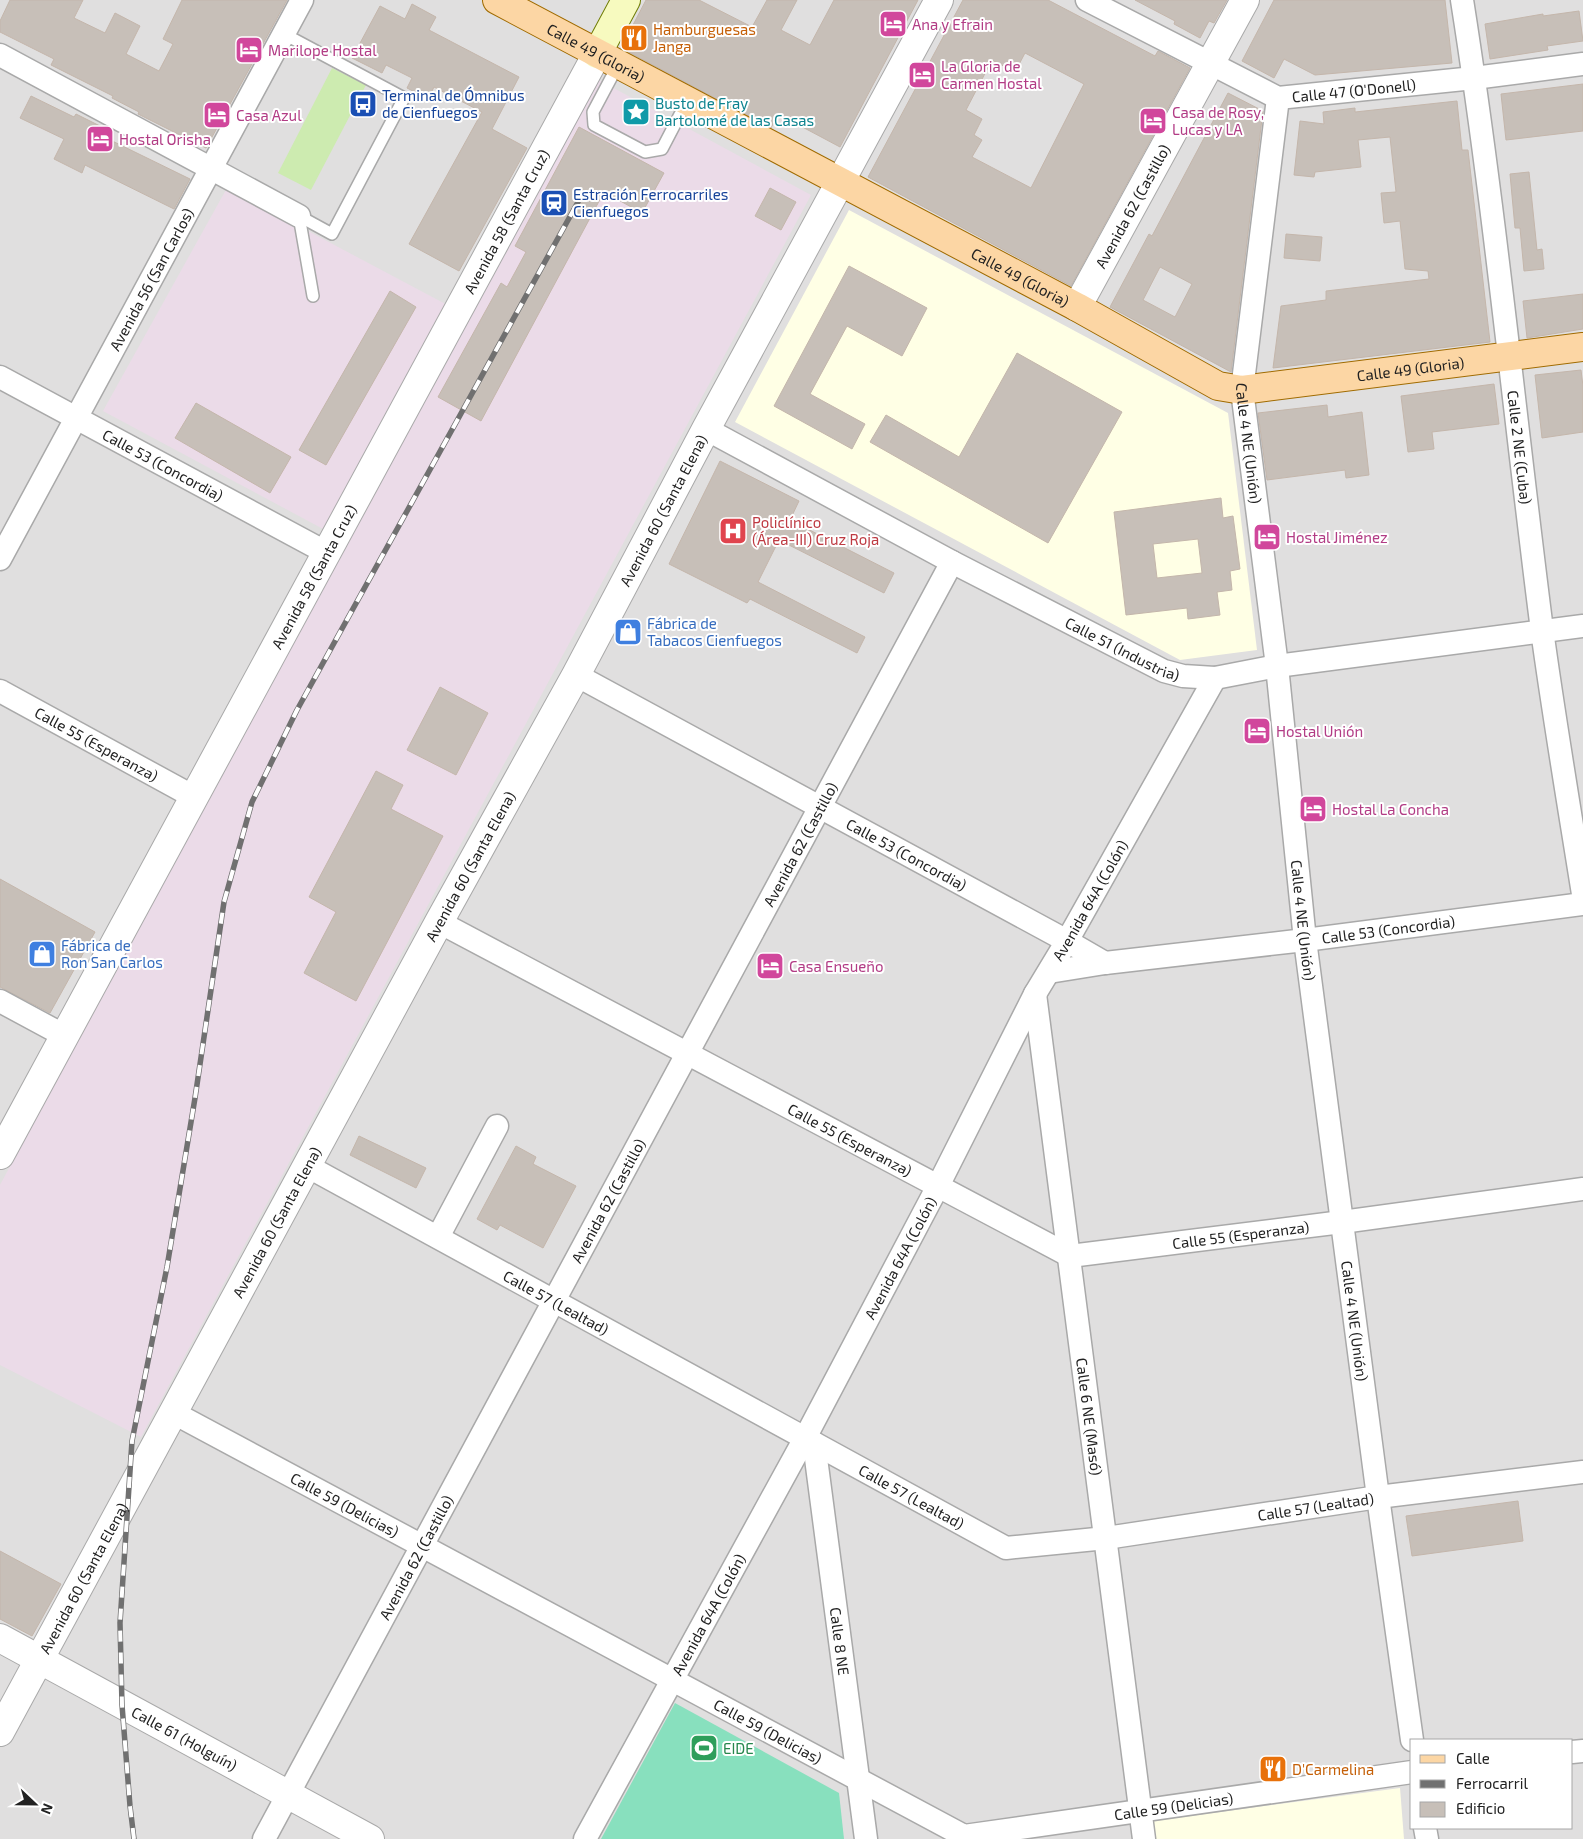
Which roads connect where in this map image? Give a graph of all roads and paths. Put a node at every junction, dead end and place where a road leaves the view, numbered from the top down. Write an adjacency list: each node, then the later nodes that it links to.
1 (302, 0): 8 (street, Avenida 56 (San Carlos))
2 (496, 0): 10 (main road, Calle 49 (Gloria))
3 (626, 0): 10 (main road, Avenida 58 (Santa Cruz))
4 (939, 0): 17 (street, Avenida 60 (Santa Elena))
5 (1087, 0): 11 (street, Calle 47 (O'Donell))
6 (1245, 0): 11 (street, Avenida 62 (Castillo))
7 (1462, 0): 13 (street, Calle 2 NE (Cuba))
8 (284, 34): 16 (street, Avenida 56 (San Carlos)); 18 (lane)
9 (0, 55): 16 (street)
10 (608, 59): 15 (main road, Calle 49 (Gloria)); 15 (lane); 27 (street, Avenida 58 (Santa Cruz))
11 (1210, 64): 14 (street, Calle 47 (O'Donell)); 20 (street, Avenida 62 (Castillo))
12 (1583, 64): 13 (street, Calle 47 (O'Donell))
13 (1474, 78): 14 (street, Calle 47 (O'Donell)); 22 (street, Calle 2 NE (Cuba))
14 (1278, 98): 24 (street, Calle 4 NE (Unión))
15 (687, 101): 17 (main road, Calle 49 (Gloria))
16 (211, 169): 18 (street); 25 (street, Avenida 56 (San Carlos))
17 (840, 183): 20 (main road, Calle 49 (Gloria)); 26 (street, Avenida 60 (Santa Elena))
18 (299, 216): 19 (lane)
19 (313, 296)
20 (1077, 307): 24 (main road, Calle 49 (Gloria))
21 (1583, 347): 22 (main road, Calle 49 (Gloria))
22 (1510, 357): 24 (main road, Calle 49 (Gloria)); 31 (street, Calle 2 NE (Cuba))
23 (0, 377): 25 (street, Calle 53 (Concordia))
24 (1242, 390): 32 (street, Calle 4 NE (Unión))
25 (77, 417): 27 (street, Calle 53 (Concordia)); 28 (street, Avenida 56 (San Carlos))
26 (706, 429): 29 (street, Calle 51 (Industria)); 33 (street, Avenida 60 (Santa Elena))
27 (327, 553): 36 (street, Avenida 58 (Santa Cruz))
28 (0, 558)
29 (952, 562): 34 (street, Calle 51 (Industria)); 37 (street, Avenida 62 (Castillo))
30 (1583, 626): 31 (street, Calle 51 (Industria))
31 (1542, 632): 32 (street, Calle 51 (Industria)); 38 (street, Calle 2 NE (Cuba))
32 (1277, 666): 34 (street, Calle 51 (Industria)); 41 (street, Calle 4 NE (Unión))
33 (576, 675): 37 (street, Calle 53 (Concordia)); 40 (street, Avenida 60 (Santa Elena))
34 (1215, 678): 42 (street, Avenida 64A (Colón))
35 (0, 691): 36 (street, Calle 55 (Esperanza))
36 (194, 797): 47 (street, Avenida 58 (Santa Cruz))
37 (820, 808): 42 (street, Calle 53 (Concordia)); 48 (street, Avenida 62 (Castillo))
38 (1583, 894)
39 (1583, 904): 41 (street, Calle 53 (Concordia))
40 (439, 922): 48 (street, Calle 55 (Esperanza)); 51 (street, Avenida 60 (Santa Elena))
41 (1305, 940): 43 (street, Calle 53 (Concordia)); 54 (street, Calle 4 NE (Unión))
42 (1067, 941): 43 (street, Calle 53 (Concordia)); 44 (street, Avenida 64A (Colón))
43 (1105, 963): 44 (street, Calle 53 (Concordia))
44 (1049, 972): 45 (street, Avenida 64A (Colón))
45 (1035, 994): 52 (street, Avenida 64A (Colón)); 56 (street, Calle 6 NE (Masó))
46 (0, 1002): 47 (street)
47 (64, 1036): 50 (street, Avenida 58 (Santa Cruz))
48 (688, 1054): 52 (street, Calle 55 (Esperanza)); 57 (street, Avenida 62 (Castillo))
49 (497, 1126): 55 (street)
50 (0, 1155)
51 (307, 1166): 55 (street, Calle 57 (Lealtad)); 58 (street, Avenida 60 (Santa Elena))
52 (938, 1186): 56 (street, Calle 55 (Esperanza)); 59 (street, Avenida 64A (Colón))
53 (1583, 1189): 54 (street, Calle 55 (Esperanza))
54 (1342, 1222): 56 (street, Calle 55 (Esperanza)); 61 (street, Calle 4 NE (Unión))
55 (438, 1237): 57 (street, Calle 57 (Lealtad))
56 (1070, 1256): 62 (street, Calle 6 NE (Masó))
57 (555, 1301): 59 (street, Calle 57 (Lealtad)); 63 (street, Avenida 62 (Castillo))
58 (172, 1412): 63 (street, Calle 59 (Delicias)); 65 (street, Avenida 60 (Santa Elena))
59 (809, 1441): 62 (street, Calle 57 (Lealtad)); 66 (street, Avenida 64A (Colón)); 70 (street, Calle 8 NE)
60 (1583, 1472): 61 (street, Calle 57 (Lealtad))
61 (1378, 1497): 62 (street, Calle 57 (Lealtad)); 68 (street, Calle 4 NE (Unión))
62 (1106, 1538): 72 (street, Calle 6 NE (Masó))
63 (423, 1547): 66 (street, Calle 59 (Delicias)); 71 (street, Avenida 62 (Castillo))
64 (0, 1638): 65 (street, Calle 61 (Holguín))
65 (39, 1659): 67 (street, Avenida 60 (Santa Elena)); 71 (street, Calle 61 (Holguín))
66 (672, 1680): 70 (street, Calle 59 (Delicias)); 75 (street, Avenida 64A (Colón))
67 (0, 1732)
68 (1412, 1739)
69 (1410, 1772): 72 (street, Calle 59 (Delicias))
70 (860, 1781): 72 (street, Calle 59 (Delicias)); 76 (street, Calle 8 NE)
71 (289, 1795): 73 (street, Avenida 62 (Castillo)); 74 (street, Calle 61 (Holguín))
72 (1140, 1811): 77 (street, Calle 6 NE (Masó))
73 (264, 1839)
74 (370, 1839)
75 (585, 1839)
76 (866, 1839)
77 (1144, 1839)

